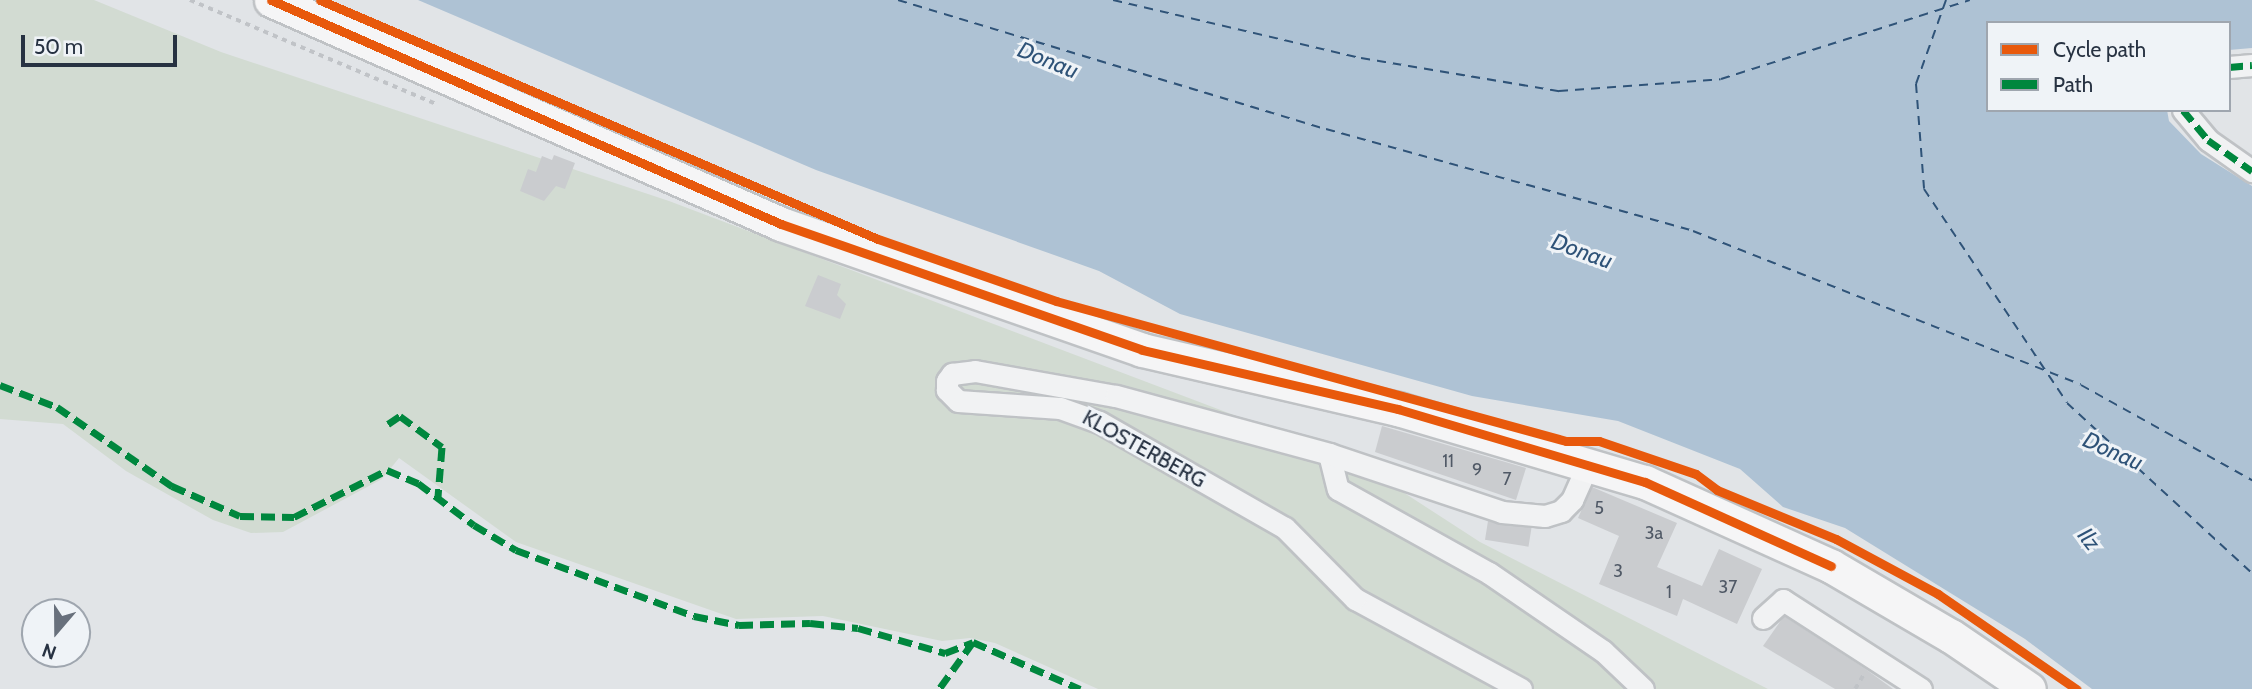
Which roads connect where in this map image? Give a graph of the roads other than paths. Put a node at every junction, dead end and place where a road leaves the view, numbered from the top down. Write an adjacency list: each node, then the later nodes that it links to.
1 (271, 0): 7 (main road)
2 (2252, 65): 3 (street)
3 (2231, 67)
4 (2185, 112): 5 (street)
5 (2252, 171)
6 (1329, 454): 7 (street, KLOSTERBERG); 9 (street, KLOSTERBERG); 10 (street)
7 (1588, 464): 12 (main road)
8 (1763, 618): 11 (street)
9 (1521, 689)
10 (1643, 689)
11 (1921, 689)
12 (2029, 689)

